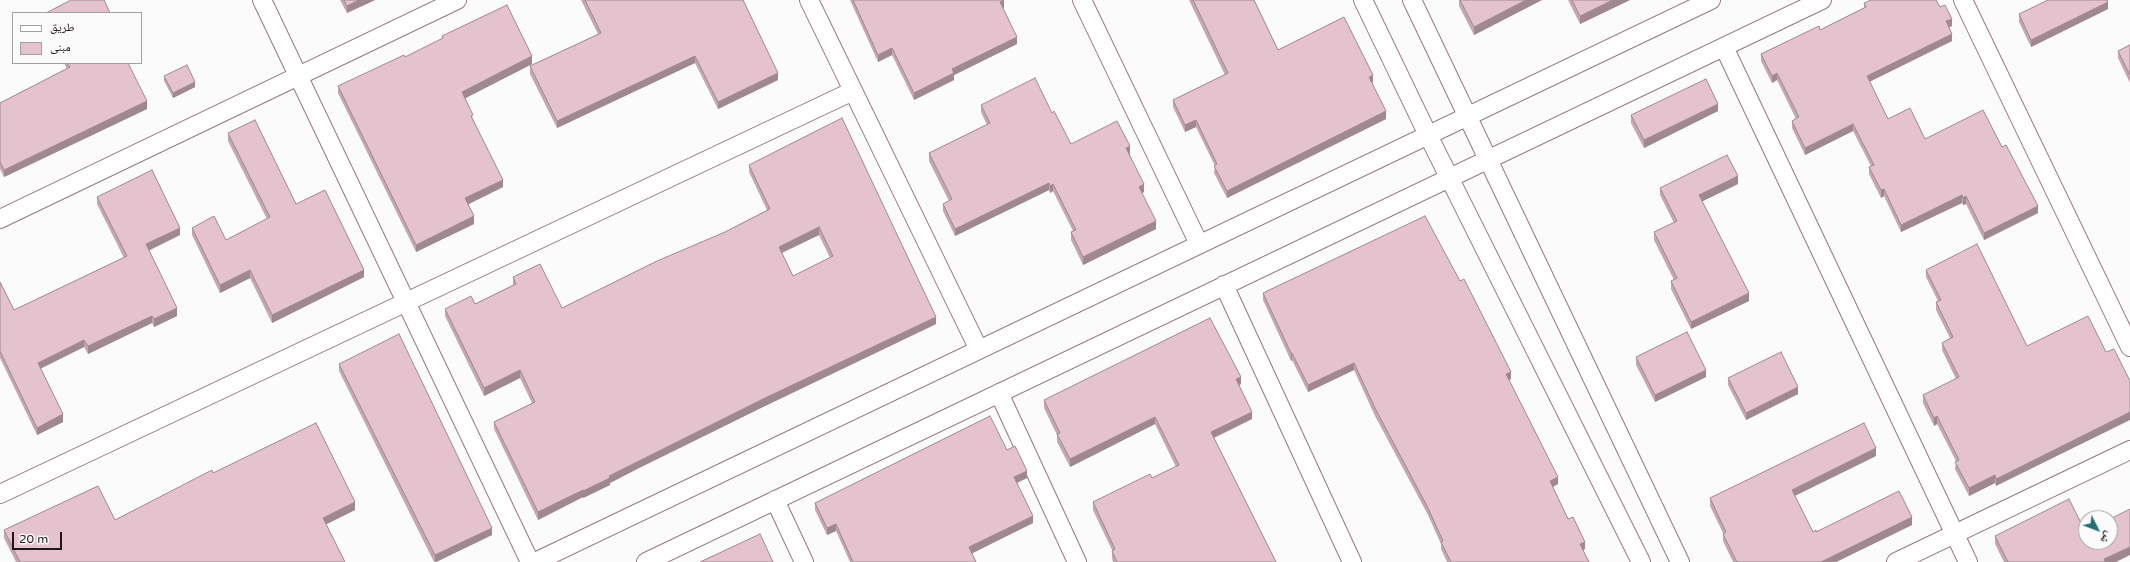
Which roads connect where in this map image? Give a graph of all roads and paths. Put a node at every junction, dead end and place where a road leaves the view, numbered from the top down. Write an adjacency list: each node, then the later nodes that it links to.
1 (262, 0): 11 (street)
2 (457, 0): 11 (street)
3 (809, 0): 12 (street)
4 (1082, 0): 18 (street)
5 (1363, 0): 14 (street)
6 (1412, 0): 13 (street)
7 (1822, 0): 10 (street)
8 (1964, 0): 21 (street)
9 (1700, 2): 13 (street)
10 (1724, 47): 15 (street); 27 (street)
11 (298, 76): 17 (street); 20 (street)
12 (853, 91): 20 (street); 22 (street)
13 (1468, 116): 14 (street); 15 (street)
14 (1428, 135): 16 (street); 18 (street)
15 (1488, 159): 16 (street); 35 (street)
16 (1450, 178): 19 (street); 34 (street)
17 (0, 219)
18 (1199, 244): 22 (street)
19 (1224, 286): 23 (street); 33 (street)
20 (406, 302): 25 (street); 28 (street)
21 (2130, 347)
22 (979, 350): 29 (street)
23 (999, 393): 26 (street); 32 (street)
24 (2130, 450): 27 (street)
25 (0, 494)
26 (775, 500): 30 (street); 31 (street)
27 (1955, 534): 36 (street); 37 (street)
28 (530, 562)
29 (535, 562)
30 (646, 562)
31 (804, 562)
32 (1077, 562)
33 (1352, 562)
34 (1641, 562)
35 (1680, 562)
36 (1896, 562)
37 (1968, 562)

